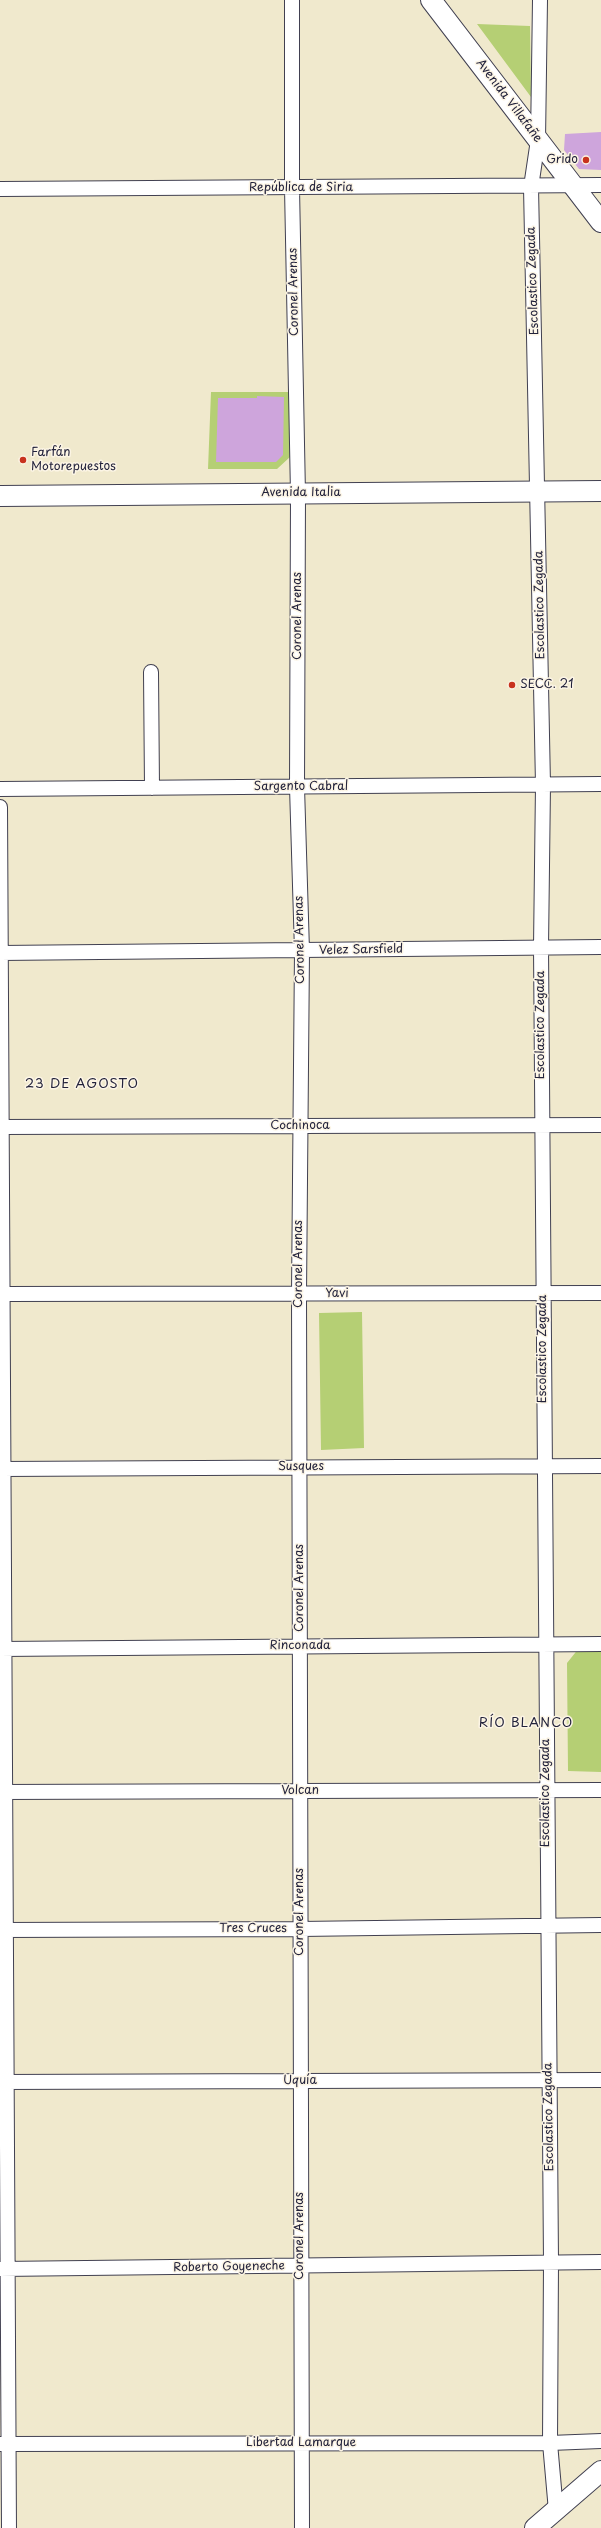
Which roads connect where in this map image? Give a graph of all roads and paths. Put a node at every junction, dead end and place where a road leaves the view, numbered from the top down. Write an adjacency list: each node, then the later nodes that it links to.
1 (292, 0): 8 (street, Coronel Arenas)
2 (431, 0): 4 (main road, Avenida Villafañe)
3 (540, 0): 4 (street)
4 (538, 140): 5 (main road, Avenida Villafañe); 7 (street, Escolastico Zegada)
5 (572, 185): 6 (street, República de Siria); 7 (street, República de Siria); 10 (main road, Avenida Villafañe)
6 (601, 185)
7 (531, 187): 8 (street, República de Siria); 12 (street, Escolastico Zegada)
8 (292, 188): 9 (street, República de Siria); 13 (street, Coronel Arenas)
9 (0, 189)
10 (601, 222)
11 (601, 491): 12 (main road, Avenida Italia)
12 (539, 492): 13 (main road, Avenida Italia); 17 (street, Escolastico Zegada)
13 (298, 494): 14 (main road, Avenida Italia); 18 (street, Coronel Arenas)
14 (0, 496)
15 (152, 672): 19 (street)
16 (601, 784): 17 (street, Sargento Cabral)
17 (543, 785): 18 (street, Sargento Cabral); 22 (street, Escolastico Zegada)
18 (297, 787): 19 (street, Sargento Cabral); 24 (street, Coronel Arenas)
19 (152, 788): 20 (street, Sargento Cabral)
20 (0, 789)
21 (0, 807): 25 (street)
22 (541, 947): 23 (street, Velez Sarsfield); 24 (street, Velez Sarsfield); 26 (street, Escolastico Zegada)
23 (601, 947)
24 (302, 951): 25 (street, Velez Sarsfield); 29 (street, Coronel Arenas)
25 (1, 953): 28 (street)
26 (542, 1125): 27 (street, Cochinoca); 29 (street, Cochinoca); 30 (street, Escolastico Zegada)
27 (601, 1125)
28 (1, 1126): 29 (street, Cochinoca); 32 (street)
29 (299, 1126): 33 (street, Coronel Arenas)
30 (543, 1293): 31 (street, Yavi); 33 (street, Yavi); 34 (street, Escolastico Zegada)
31 (601, 1293)
32 (1, 1294): 33 (street, Yavi); 37 (street)
33 (299, 1294): 36 (street, Coronel Arenas)
34 (544, 1466): 35 (street, Susques); 36 (street, Susques); 38 (street, Escolastico Zegada)
35 (601, 1466)
36 (300, 1467): 37 (street, Susques); 40 (street, Coronel Arenas)
37 (2, 1469): 41 (street)
38 (545, 1644): 39 (street, Rinconada); 40 (street, Rinconada); 42 (street, Escolastico Zegada)
39 (601, 1644)
40 (300, 1646): 41 (street, Rinconada); 44 (street, Coronel Arenas)
41 (2, 1649): 45 (street)
42 (546, 1790): 43 (street, Volcan); 44 (street, Volcan); 46 (street, Escolastico Zegada)
43 (601, 1790)
44 (300, 1791): 45 (street, Volcan); 48 (street, Coronel Arenas)
45 (2, 1792): 49 (street)
46 (547, 1924): 47 (street, Tres Cruces); 48 (street, Tres Cruces); 50 (street, Escolastico Zegada)
47 (601, 1925)
48 (300, 1929): 49 (street, Tres Cruces); 52 (street, Coronel Arenas)
49 (3, 1930): 53 (street)
50 (548, 2080): 51 (street, Uquía); 52 (street, Uquía); 54 (street, Escolastico Zegada)
51 (601, 2080)
52 (300, 2081): 53 (street, Uquía); 56 (street, Coronel Arenas)
53 (3, 2082): 57 (street)
54 (551, 2262): 55 (street, Roberto Goyeneche); 56 (street, Roberto Goyeneche); 60 (street, Escolastico Zegada)
55 (601, 2262)
56 (300, 2267): 57 (street, Roberto Goyeneche); 59 (street, Coronel Arenas)
57 (3, 2269): 61 (street)
58 (601, 2441): 60 (street, Libertad Lamarque)
59 (300, 2443): 60 (street, Libertad Lamarque); 61 (street, Libertad Lamarque); 65 (street, Coronel Arenas)
60 (550, 2443): 63 (street, Escolastico Zegada)
61 (3, 2444): 64 (street)
62 (601, 2470): 63 (main road)
63 (547, 2522)
64 (8, 2528)
65 (302, 2528)

